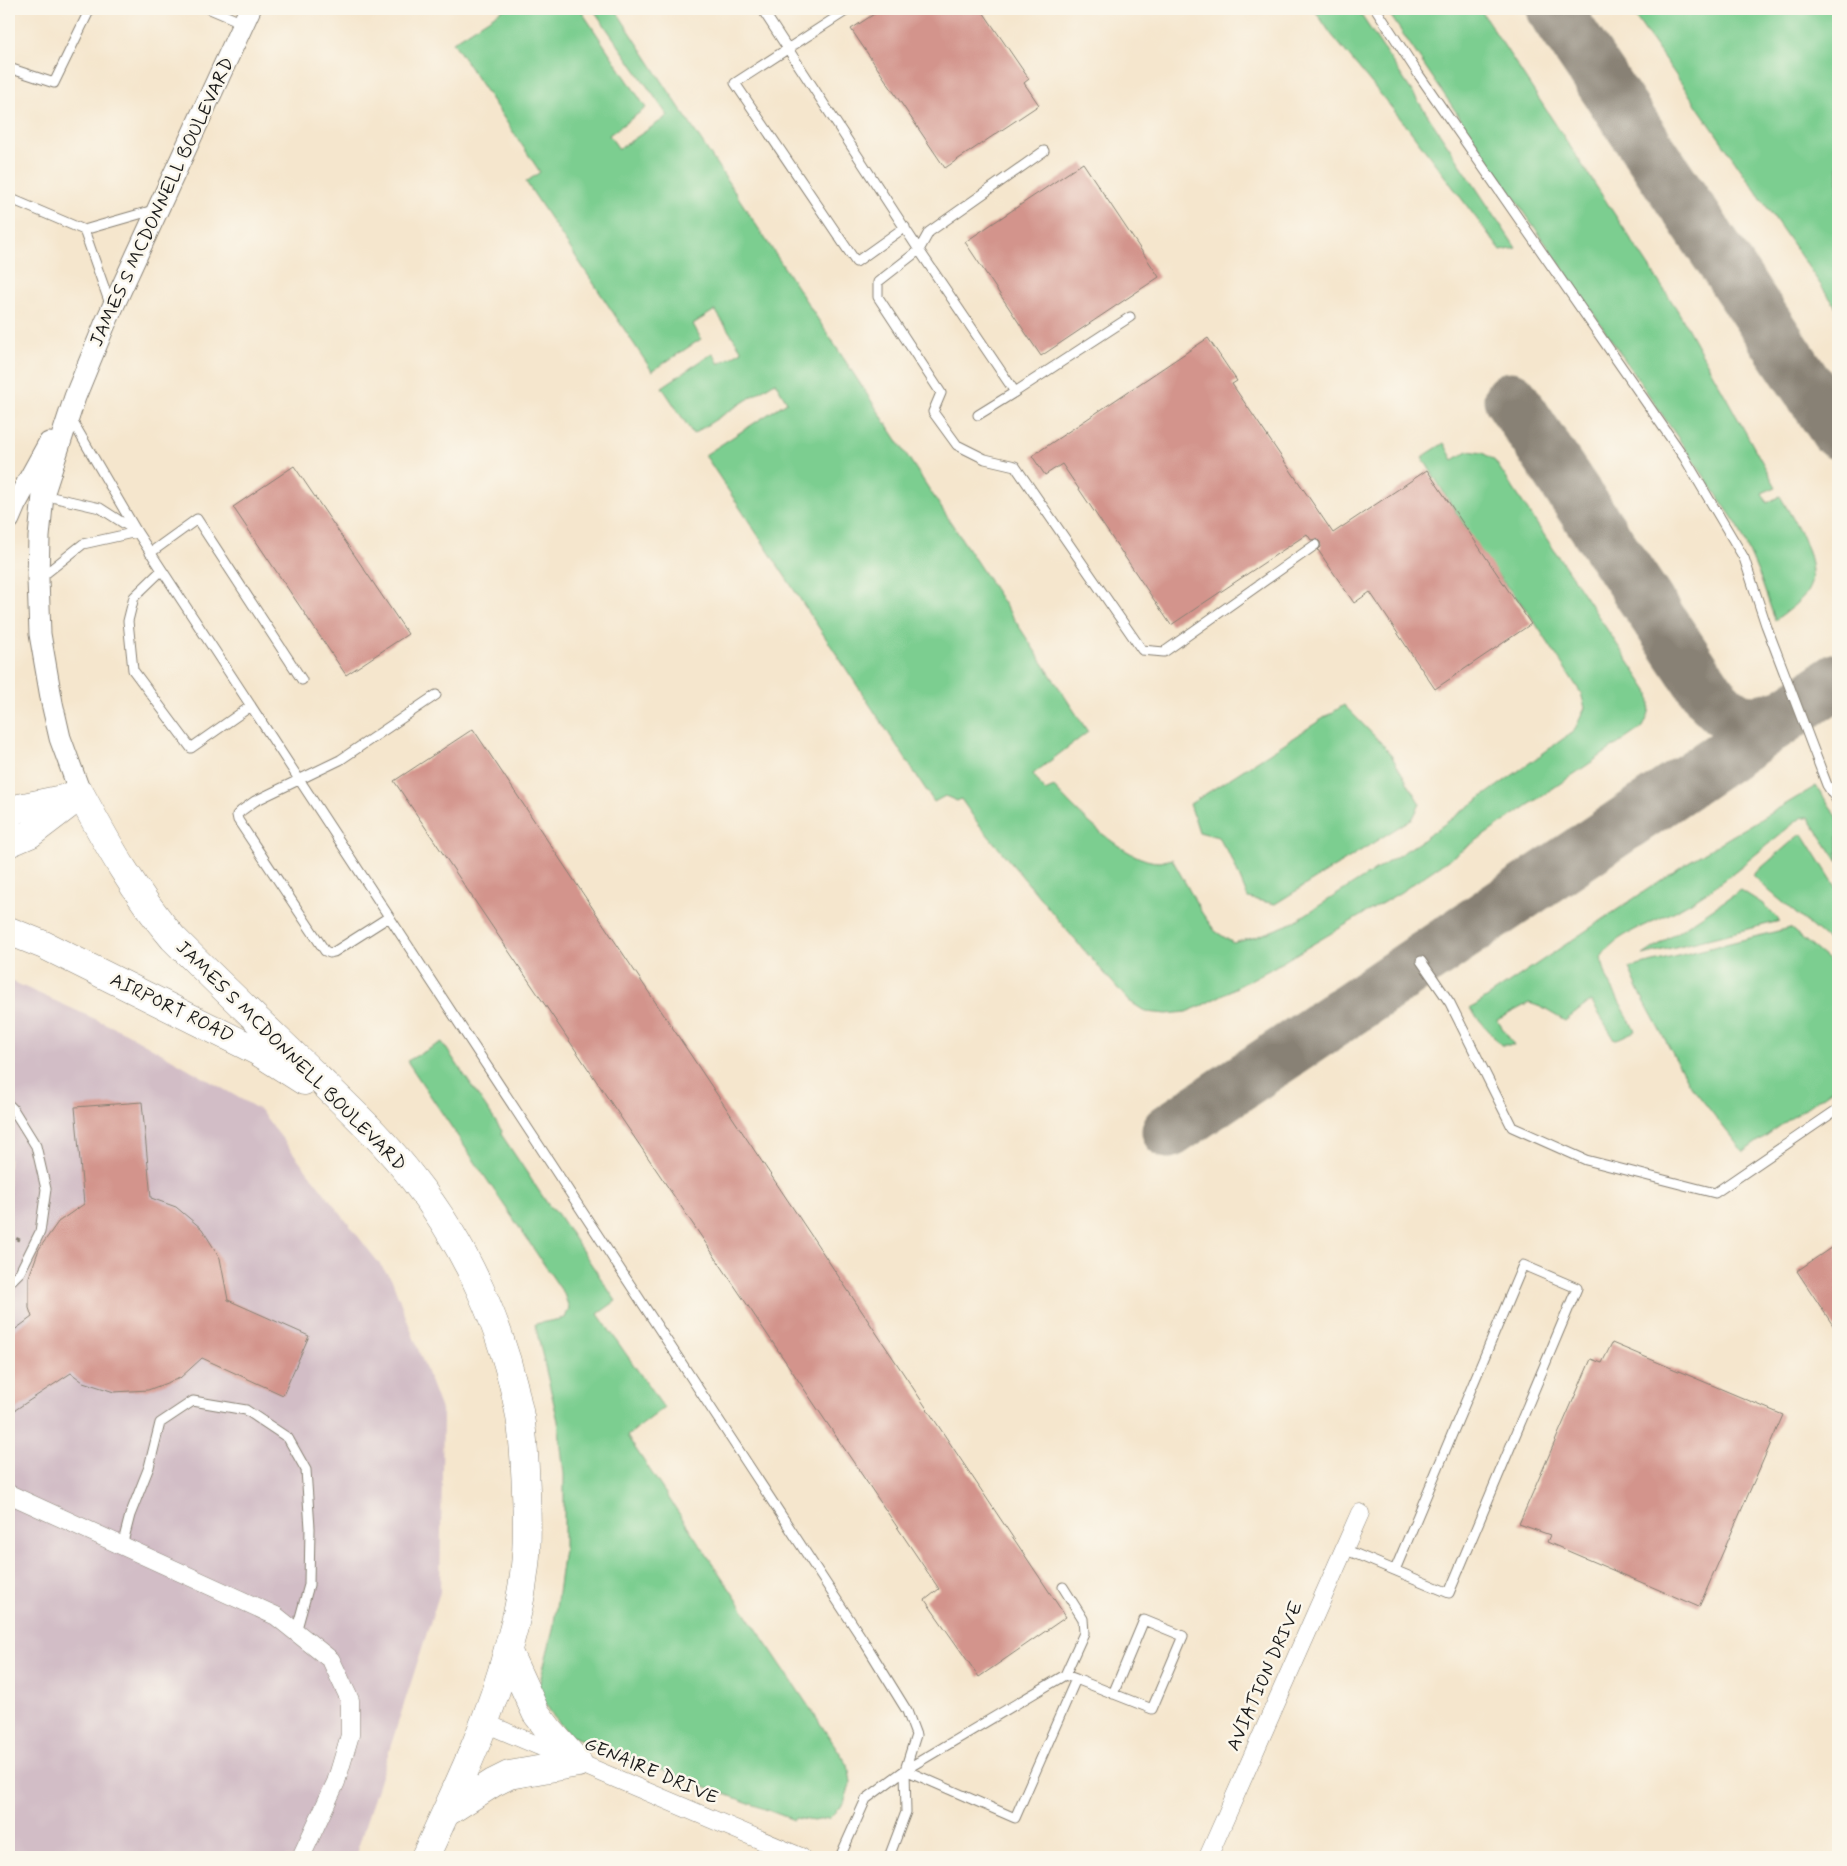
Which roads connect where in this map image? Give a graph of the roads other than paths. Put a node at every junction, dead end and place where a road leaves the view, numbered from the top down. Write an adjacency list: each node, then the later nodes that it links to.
1 (210, 9): 7 (lane)
2 (762, 9): 8 (lane)
3 (849, 9): 6 (lane)
4 (1376, 9): 33 (lane)
5 (87, 10): 9 (lane)
6 (838, 12): 8 (lane)
7 (247, 16): 12 (street, JAMES S MCDONNELL BOULEVARD)
8 (788, 49): 13 (lane); 13 (lane)
9 (9, 68)
10 (1044, 151): 15 (lane)
11 (9, 198): 14 (lane)
12 (159, 208): 14 (lane); 16 (street, JAMES S MCDONNELL BOULEVARD)
13 (905, 227): 15 (lane)
14 (84, 230): 16 (lane)
15 (920, 250): 18 (lane); 24 (lane)
16 (112, 309): 19 (street, JAMES S MCDONNELL BOULEVARD)
17 (1130, 317): 18 (lane)
18 (1015, 392): 20 (lane)
19 (72, 405): 21 (street, JAMES S MCDONNELL BOULEVARD); 23 (lane)
20 (978, 415)
21 (32, 494): 22 (street, JAMES S MCDONNELL BOULEVARD); 23 (lane); 27 (street, JAMES S MCDONNELL BOULEVARD)
22 (9, 519)
23 (137, 532): 25 (lane); 27 (lane)
24 (1315, 545)
25 (150, 552): 26 (lane); 28 (lane)
26 (162, 570): 30 (lane); 30 (lane)
27 (38, 579): 32 (street, JAMES S MCDONNELL BOULEVARD)
28 (302, 680)
29 (436, 695): 31 (lane)
30 (251, 706): 31 (lane)
31 (299, 779): 36 (lane); 36 (lane)
32 (81, 795): 34 (main road); 35 (main road); 41 (main road, JAMES S MCDONNELL BOULEVARD)
33 (1838, 802)
34 (9, 813)
35 (9, 843)
36 (389, 917): 56 (lane)
37 (9, 931): 41 (main road, AIRPORT ROAD)
38 (1421, 961): 40 (lane)
39 (9, 1105): 42 (lane)
40 (1838, 1109)
41 (354, 1113): 50 (main road, JAMES S MCDONNELL BOULEVARD)
42 (9, 1282)
43 (9, 1494): 45 (street)
44 (1360, 1513): 46 (street, AVIATION DRIVE)
45 (122, 1546): 49 (street); 49 (lane)
46 (1344, 1549): 47 (lane); 63 (street, AVIATION DRIVE)
47 (1395, 1570): 47 (lane)
48 (1063, 1587): 51 (lane)
49 (296, 1633): 58 (street)
50 (508, 1652): 54 (main road, JAMES S MCDONNELL BOULEVARD); 55 (main road)
51 (1065, 1675): 52 (lane); 56 (lane)
52 (1076, 1679): 53 (lane); 56 (lane)
53 (1113, 1694): 53 (lane)
54 (484, 1723): 55 (street, GENAIRE DRIVE); 57 (main road, JAMES S MCDONNELL BOULEVARD)
55 (578, 1763): 57 (main road); 60 (street, GENAIRE DRIVE)
56 (905, 1770): 61 (lane); 62 (lane)
57 (446, 1813): 59 (main road, JAMES S MCDONNELL BOULEVARD)
58 (301, 1857)
59 (425, 1857)
60 (801, 1857)
61 (840, 1857)
62 (889, 1857)
63 (1208, 1857)

